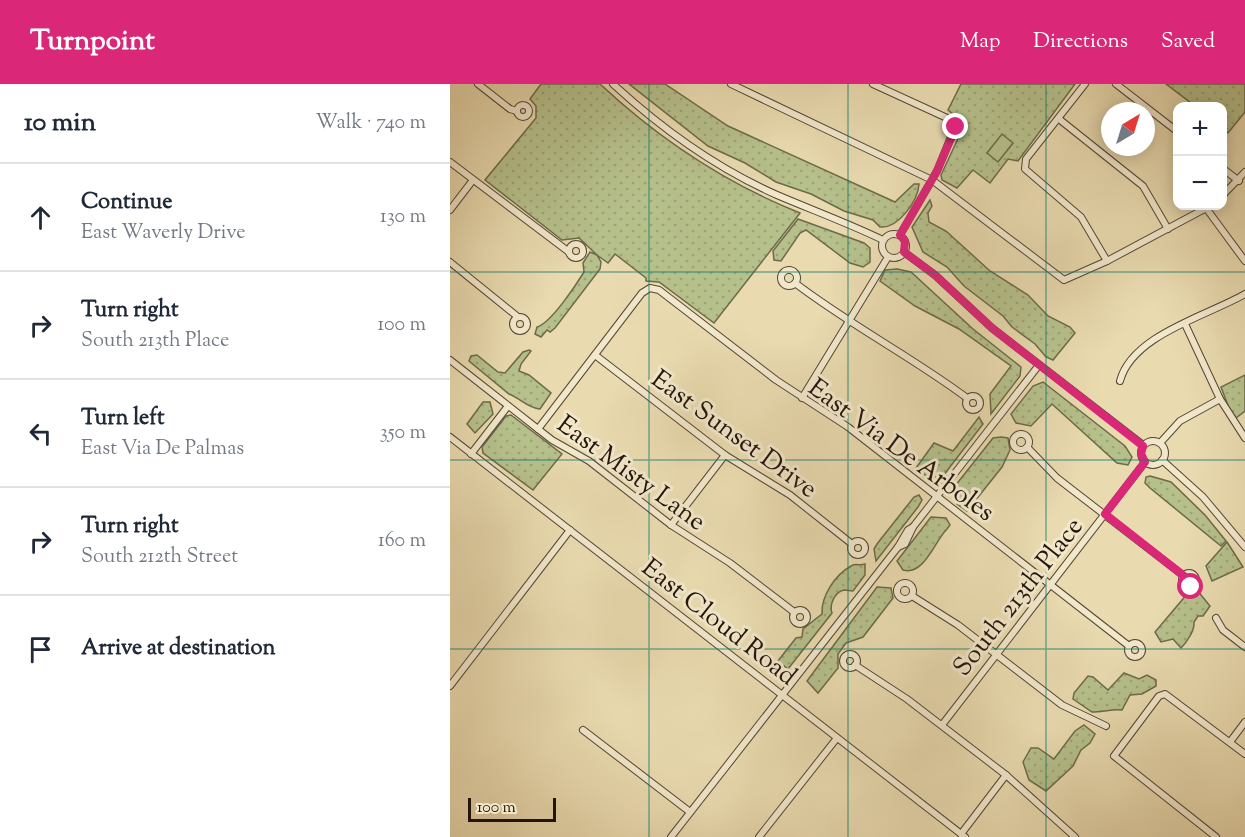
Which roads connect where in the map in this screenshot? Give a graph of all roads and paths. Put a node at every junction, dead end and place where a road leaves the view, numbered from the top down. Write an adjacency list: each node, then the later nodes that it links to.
1 (478, 84): 7 (street)
2 (613, 84): 22 (street)
3 (873, 84): 14 (street)
4 (1085, 84): 8 (street)
5 (1116, 84): 9 (street)
6 (736, 85): 14 (street)
7 (517, 111)
8 (1059, 119): 20 (street); 26 (street)
9 (1173, 128)
10 (450, 162): 13 (street)
11 (1227, 172): 15 (street)
12 (1245, 172): 15 (street)
13 (473, 180): 17 (street); 23 (street)
14 (932, 180): 21 (street); 26 (street)
15 (1239, 181): 16 (street)
16 (1227, 192)
17 (450, 210)
18 (1203, 210): 20 (street)
19 (1210, 210): 27 (street)
20 (1168, 229): 26 (street)
21 (900, 235): 22 (street); 24 (street)
22 (883, 240): 25 (street)
23 (569, 252)
24 (904, 252): 25 (street); 36 (street)
25 (888, 256): 32 (street)
26 (1107, 261)
27 (1245, 261)
28 (450, 262): 31 (street)
29 (795, 283): 32 (street)
30 (1245, 294): 33 (street)
31 (518, 317)
32 (848, 322): 38 (street); 39 (street)
33 (1185, 324): 37 (street); 40 (street)
34 (595, 354): 38 (street, East Via De Arboles); 42 (street); 49 (street, East Sunset Drive)
35 (450, 360): 41 (street, East Misty Lane)
36 (1039, 365): 46 (street); 52 (street)
37 (1120, 381)
38 (802, 398): 52 (street, East Via De Arboles)
39 (967, 398)
40 (1221, 399): 44 (street); 45 (street)
41 (508, 406): 42 (street, East Misty Lane); 48 (street)
42 (538, 429): 54 (street, East Misty Lane)
43 (450, 437): 48 (street, East Cloud Road)
44 (1245, 438)
45 (1160, 443): 46 (street); 50 (street)
46 (1143, 446): 51 (street)
47 (1026, 447): 53 (street)
48 (471, 454): 55 (street, East Cloud Road)
49 (725, 455): 54 (street); 56 (street, East Sunset Drive)
50 (1162, 460): 51 (street); 57 (street)
51 (1145, 462): 53 (street, South 213th Place)
52 (937, 496): 59 (street, East Via De Arboles); 68 (street)
53 (1105, 514): 58 (street); 59 (street, South 213th Place)
54 (671, 525): 61 (street, East Misty Lane)
55 (570, 530): 67 (street); 68 (street, East Cloud Road)
56 (852, 544)
57 (1245, 547)
58 (1184, 576)
59 (1051, 585): 63 (street, East Via De Arboles); 65 (street, South 213th Place)
60 (912, 596): 65 (street)
61 (794, 612)
62 (1216, 618): 64 (street)
63 (1129, 646)
64 (1245, 647)
65 (996, 655): 70 (street, South 213th Place); 71 (street)
66 (855, 665): 70 (street)
67 (450, 686)
68 (783, 695): 73 (street, East Cloud Road); 77 (street)
69 (1245, 722): 74 (street)
70 (942, 725): 76 (street)
71 (1106, 726)
72 (583, 730): 77 (street)
73 (837, 738): 78 (street, East Cloud Road); 80 (street)
74 (1230, 742): 75 (street); 82 (street)
75 (1245, 753)
76 (1006, 775): 78 (street); 81 (street)
77 (690, 812): 79 (street)
78 (963, 836)
79 (670, 837)
80 (759, 837)
81 (1075, 837)
82 (1216, 837)

